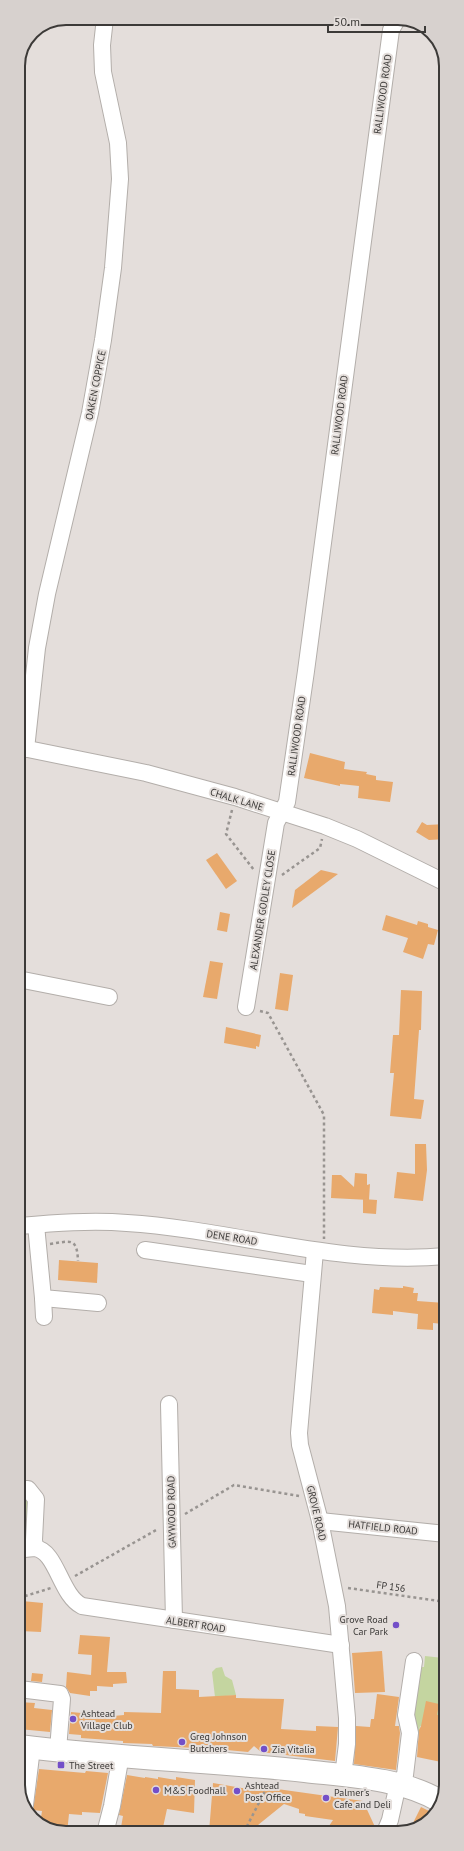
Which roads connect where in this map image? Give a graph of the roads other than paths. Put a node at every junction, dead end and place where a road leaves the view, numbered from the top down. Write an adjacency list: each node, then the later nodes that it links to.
1 (104, 25): 3 (street, OAKEN COPPICE)
2 (393, 25): 5 (street, RALLIWOOD ROAD)
3 (25, 728)
4 (25, 749): 5 (street, CHALK LANE)
5 (282, 813): 6 (street, CHALK LANE); 9 (street, ALEXANDER GODLEY CLOSE)
6 (439, 879)
7 (25, 980): 8 (street)
8 (109, 997)
9 (246, 1007)
10 (36, 1225): 11 (street, DENE ROAD); 13 (street, DENE ROAD); 16 (street)
11 (25, 1226)
12 (145, 1250): 15 (street)
13 (319, 1251): 14 (street, DENE ROAD); 15 (street, GROVE ROAD)
14 (439, 1256)
15 (312, 1274): 21 (street, GROVE ROAD)
16 (43, 1298): 17 (street); 18 (street)
17 (98, 1302)
18 (44, 1317)
19 (169, 1404): 25 (street, GAYWOOD ROAD)
20 (25, 1489): 23 (street)
21 (320, 1520): 22 (street, HATFIELD ROAD); 26 (street, GROVE ROAD)
22 (439, 1533)
23 (35, 1548): 24 (street); 25 (street, ALBERT ROAD)
24 (25, 1549)
25 (174, 1620): 26 (street, ALBERT ROAD)
26 (341, 1645): 32 (street, GROVE ROAD)
27 (414, 1661): 33 (street)
28 (25, 1690): 30 (street)
29 (26, 1747): 30 (highway); 34 (street)
30 (58, 1750): 31 (highway)
31 (121, 1755): 32 (highway); 36 (street)
32 (343, 1776): 33 (highway)
33 (398, 1784): 35 (highway); 37 (street)
34 (25, 1787)
35 (438, 1795)
36 (106, 1826)
37 (388, 1826)

